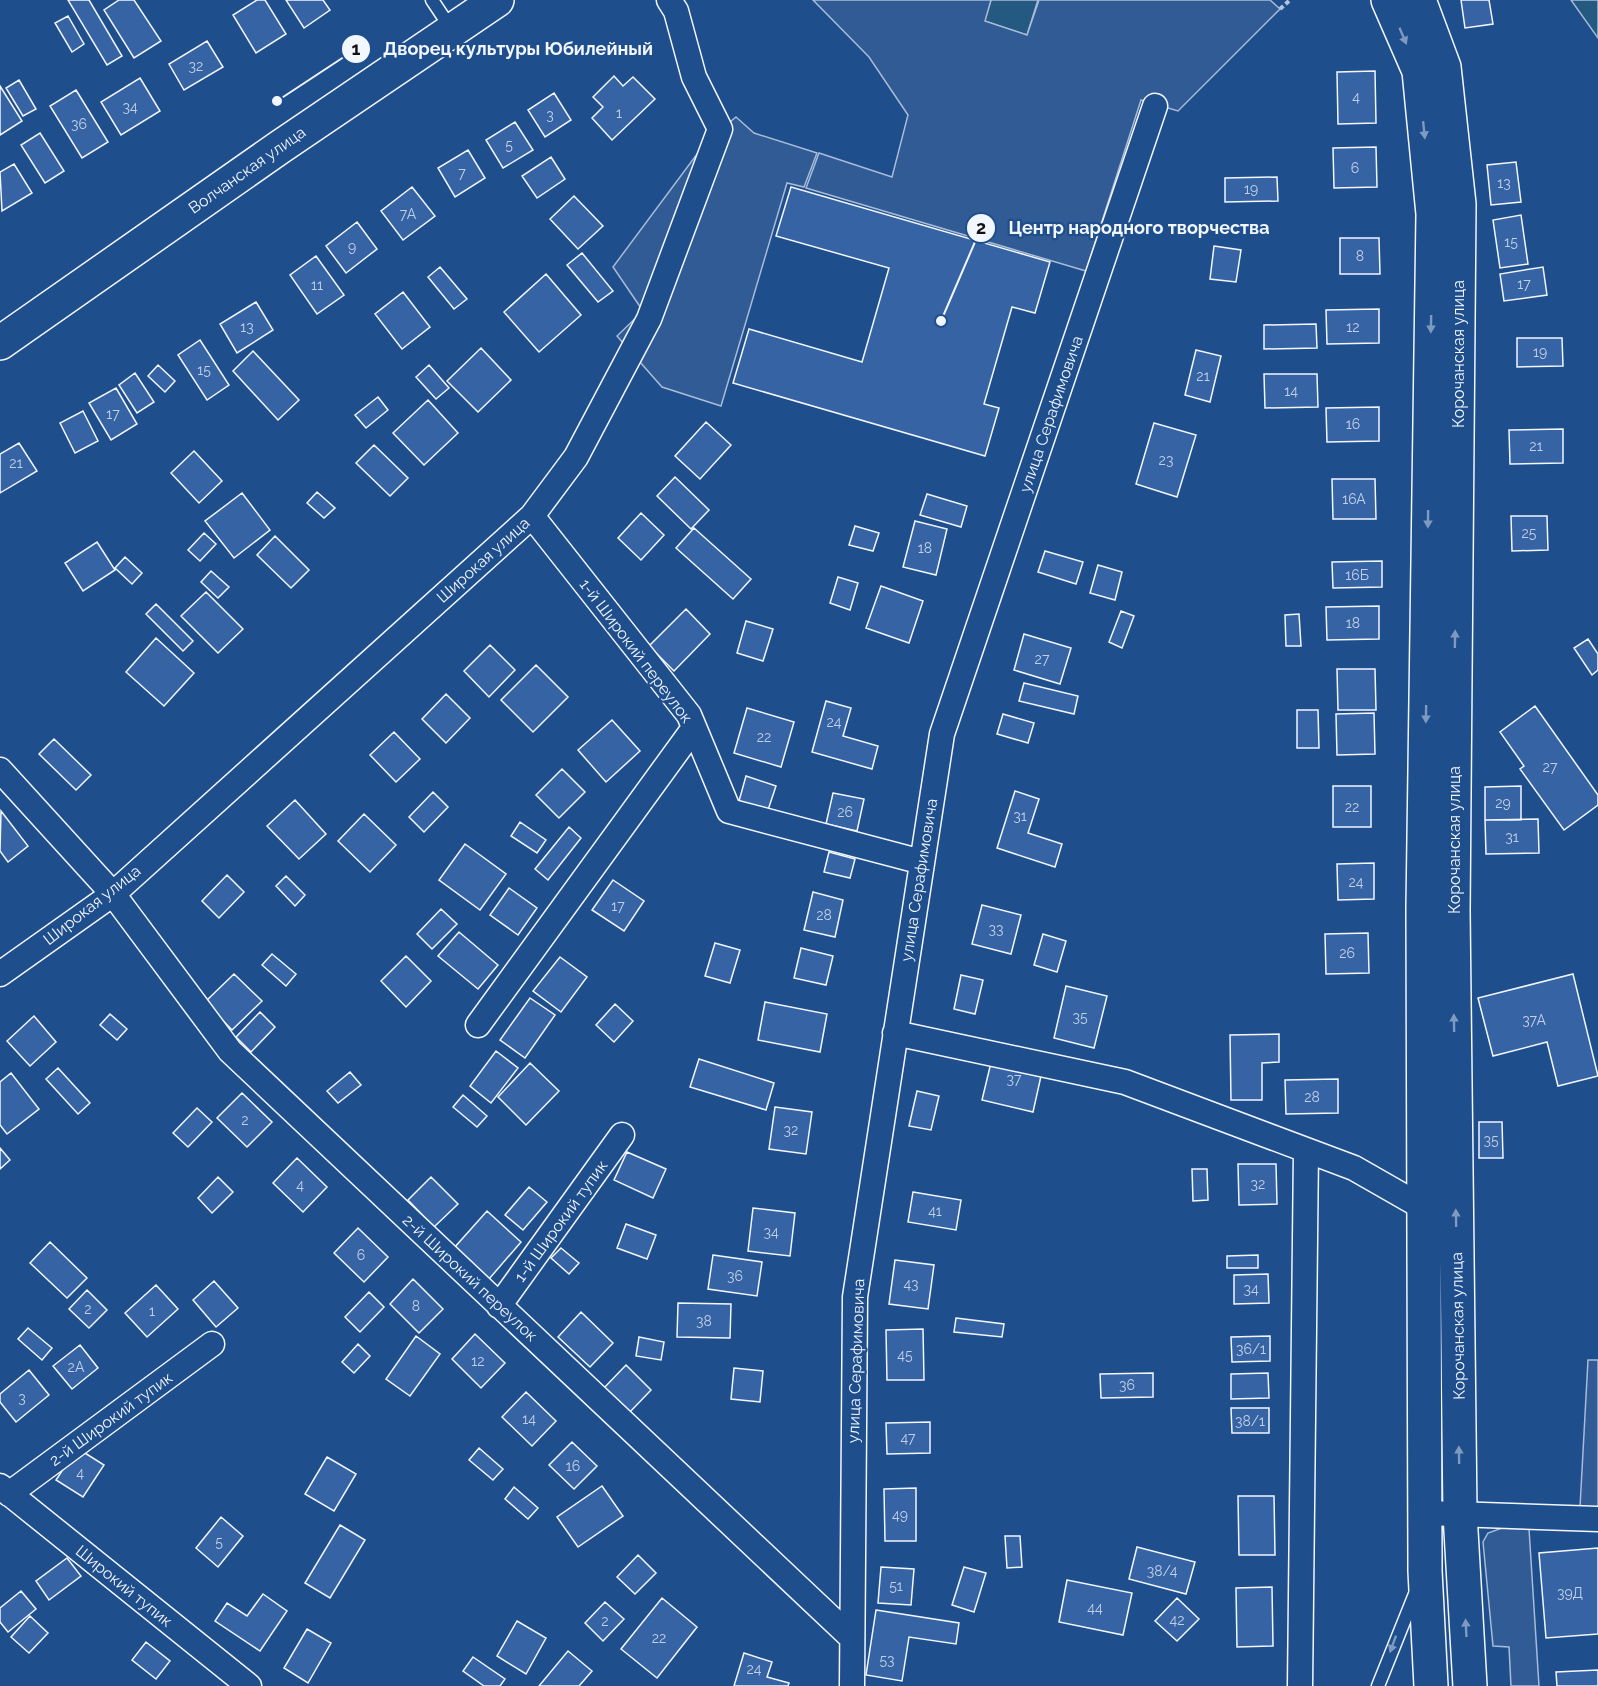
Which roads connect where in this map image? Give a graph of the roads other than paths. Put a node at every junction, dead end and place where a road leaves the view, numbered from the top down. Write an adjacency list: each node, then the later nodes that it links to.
1 (432, 0): 6 (lane)
2 (497, 0): 6 (main road, Волчанская улица)
3 (669, 0): 9 (street, Широкая улица)
4 (1388, 0): 19 (main road, Корочанская улица, one-way to 19)
5 (1419, 0): 24 (main road, Корочанская улица, one-way to 5)
6 (453, 31): 8 (main road, Волчанская улица)
7 (1155, 106): 12 (street, улица Серафимовича)
8 (0, 343)
9 (532, 516): 10 (street, 1-й Широкий переулок); 13 (street, Широкая улица)
10 (694, 728): 12 (street, 1-й Широкий переулок); 15 (street)
11 (0, 770): 13 (street, 2-й Широкий переулок)
12 (922, 862): 16 (street, улица Серафимовича)
13 (113, 894): 14 (street, Широкая улица); 20 (street, 2-й Широкий переулок)
14 (0, 974)
15 (478, 1025)
16 (896, 1033): 18 (street); 27 (street, улица Серафимовича)
17 (622, 1135): 20 (street, 1-й Широкий тупик)
18 (1306, 1150): 19 (street); 30 (street)
19 (1424, 1208): 23 (main road, Корочанская улица)
20 (500, 1306): 27 (street, 2-й Широкий переулок)
21 (212, 1344): 22 (street, 2-й Широкий тупик)
22 (5, 1490): 28 (street, Широкий тупик)
23 (1426, 1513): 24 (street); 26 (main road, Корочанская улица)
24 (1460, 1514): 25 (street); 33 (main road, Корочанская улица, one-way to 24)
25 (1598, 1519)
26 (1425, 1571): 31 (lane, one-way to 31); 32 (main road, Корочанская улица)
27 (852, 1638): 29 (street, улица Серафимовича)
28 (249, 1686)
29 (852, 1686)
30 (1300, 1686)
31 (1378, 1686)
32 (1431, 1686)
33 (1470, 1686)

